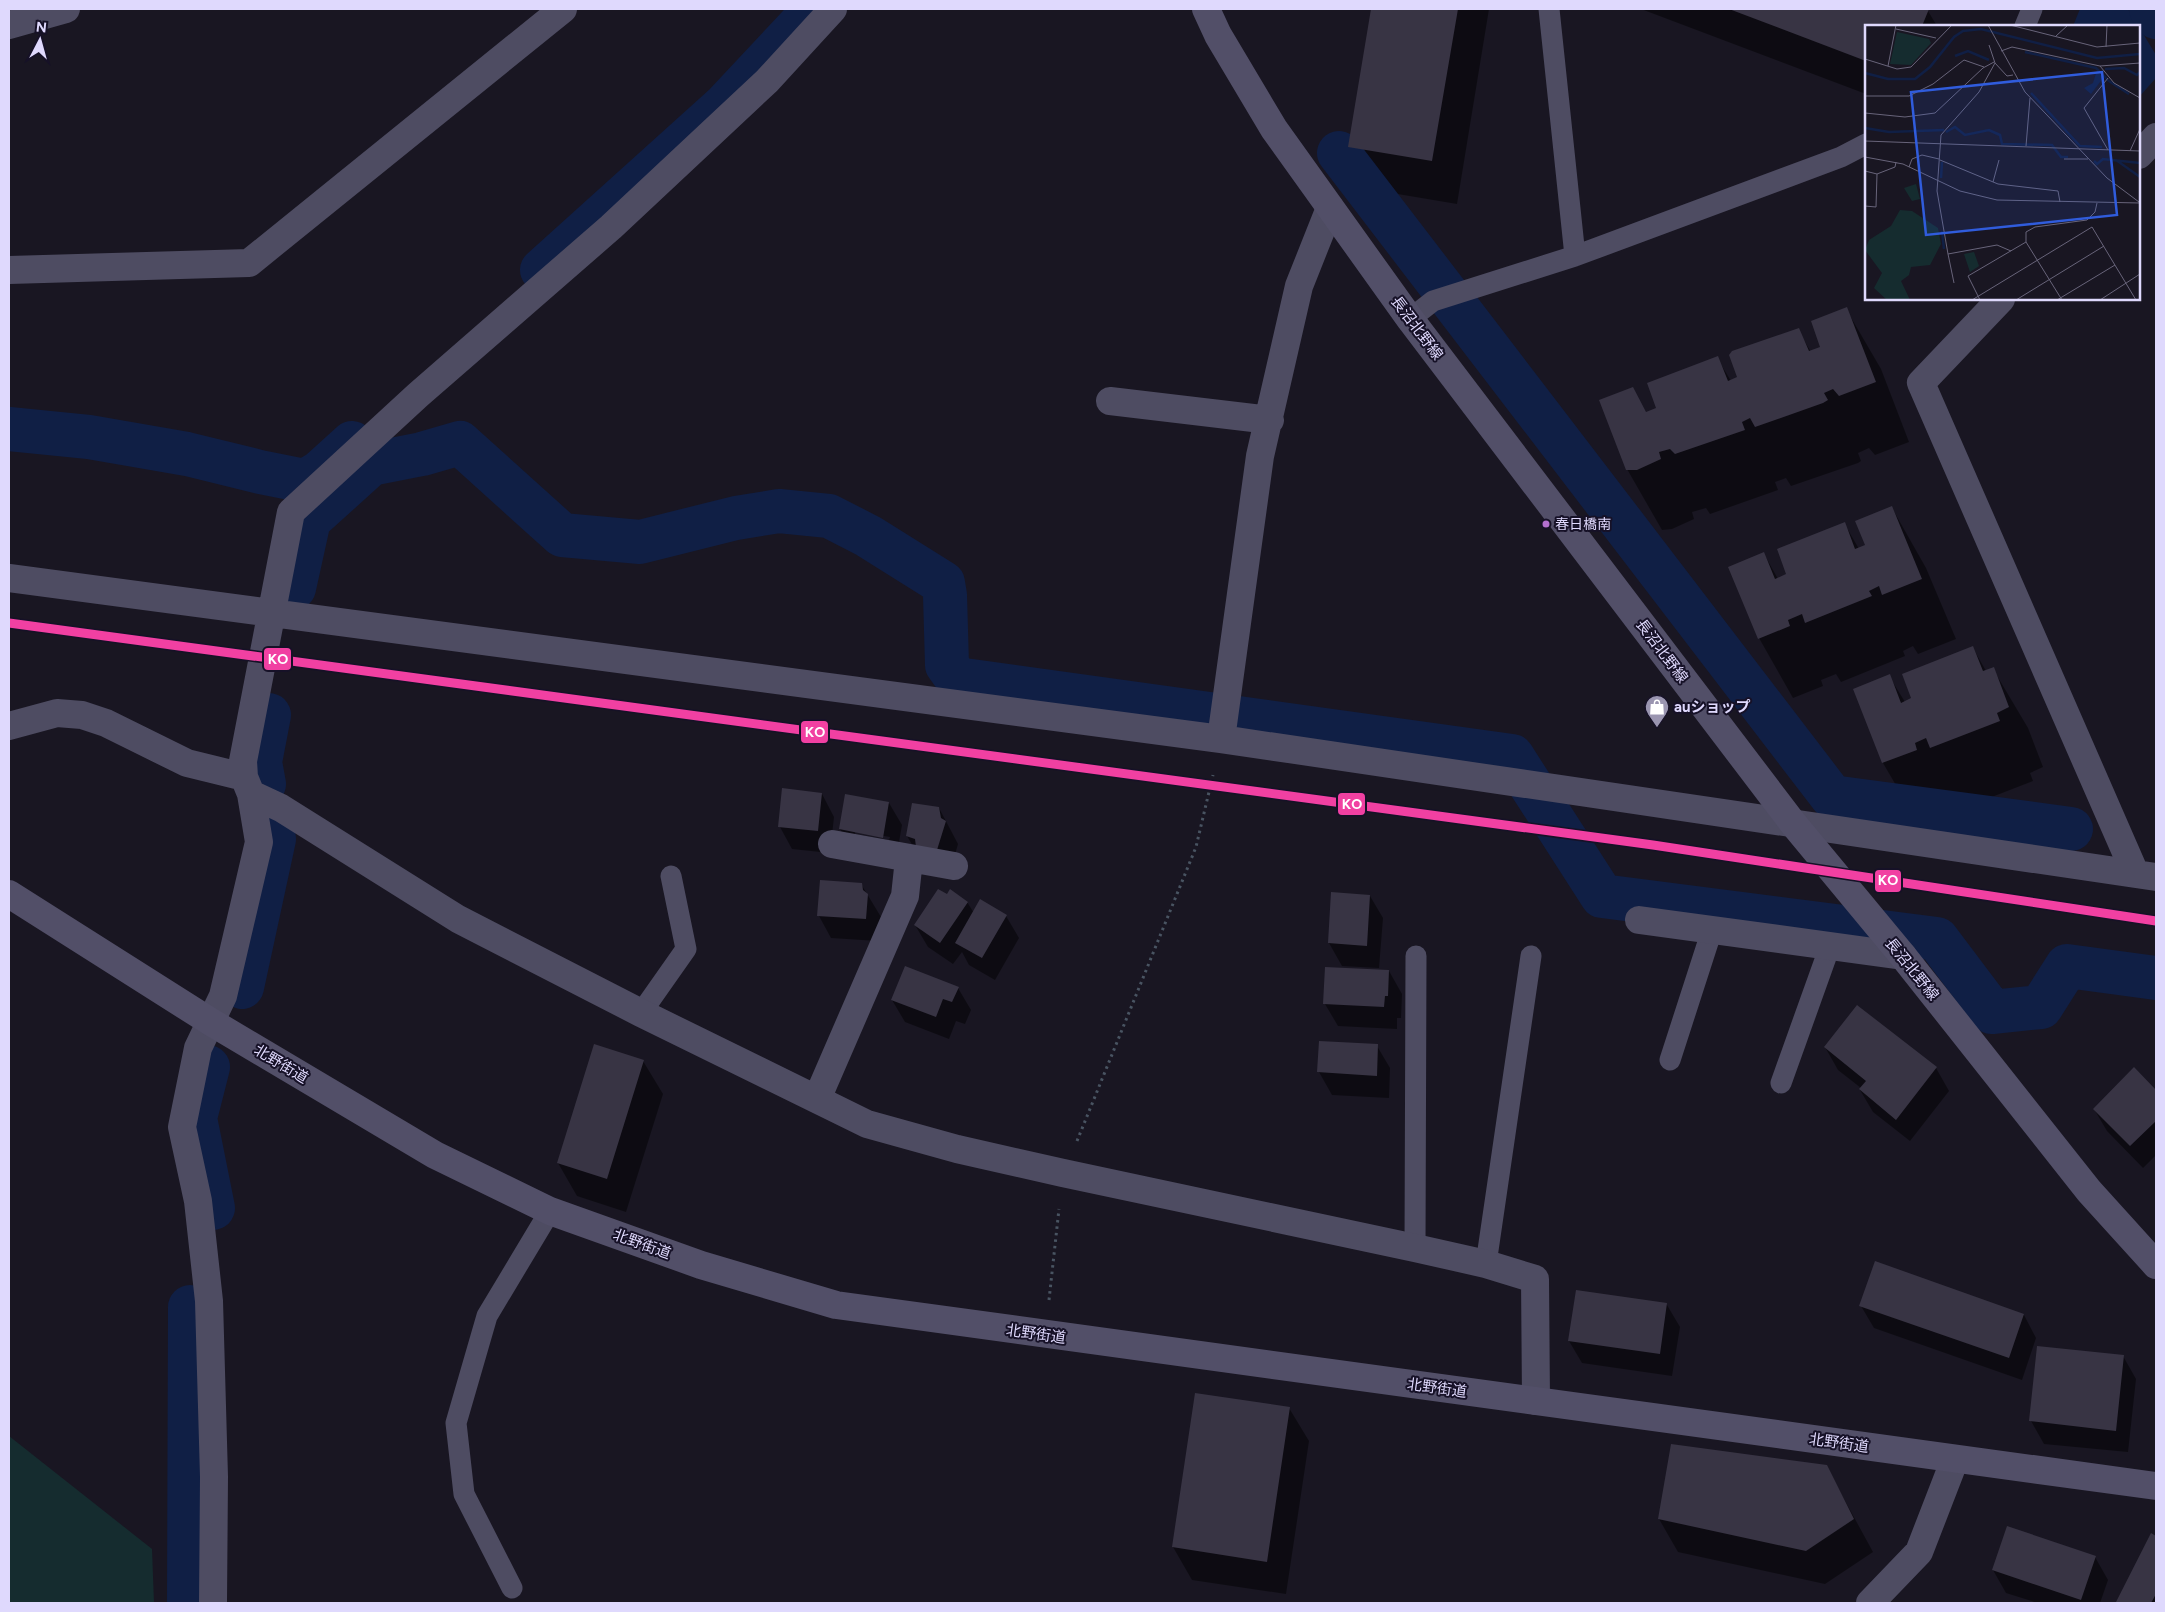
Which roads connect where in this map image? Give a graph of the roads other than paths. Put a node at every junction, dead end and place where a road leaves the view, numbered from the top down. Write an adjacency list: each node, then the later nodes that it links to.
1 (66, 9): 7 (street)
2 (563, 9): 14 (street)
3 (833, 9): 20 (street)
4 (1206, 9): 12 (main road, 長沼北野線)
5 (1549, 9): 13 (lane)
6 (2032, 9): 8 (lane)
7 (9, 25)
8 (2025, 25)
9 (2156, 137): 11 (street)
10 (1865, 145): 13 (lane)
11 (2140, 154)
12 (1330, 208): 16 (main road, 長沼北野線); 18 (street)
13 (1575, 256): 16 (lane)
14 (9, 270)
15 (2000, 300): 28 (street)
16 (1410, 319): 24 (main road, 長沼北野線)
17 (1110, 401): 18 (street)
18 (1270, 420): 22 (street)
19 (9, 578): 20 (street)
20 (272, 614): 22 (street); 23 (street)
21 (9, 726): 23 (street)
22 (1221, 739): 24 (street)
23 (248, 786): 37 (street); 38 (street)
24 (1792, 822): 28 (street); 36 (main road, 長沼北野線)
25 (832, 844): 26 (street)
26 (909, 859): 27 (street); 41 (street)
27 (954, 866)
28 (2146, 875)
29 (671, 876): 37 (lane)
30 (9, 894): 38 (main road, 北野街道)
31 (1639, 920): 32 (street)
32 (1712, 930): 33 (street); 39 (lane)
33 (1830, 946): 36 (street); 40 (lane)
34 (1416, 956): 43 (lane)
35 (1531, 956): 44 (lane)
36 (1903, 956): 45 (main road, 長沼北野線)
37 (641, 1013): 41 (street)
38 (211, 1022): 42 (main road, 北野街道); 50 (street)
39 (1670, 1060)
40 (1781, 1083)
41 (817, 1099): 43 (street)
42 (550, 1211): 46 (main road, 北野街道); 49 (lane)
43 (1415, 1248): 44 (street)
44 (1486, 1264): 46 (street)
45 (2156, 1265)
46 (1536, 1401): 47 (main road, 北野街道)
47 (1955, 1459): 48 (main road, 北野街道); 51 (street)
48 (2156, 1486)
49 (512, 1588)
50 (213, 1603)
51 (1870, 1603)

